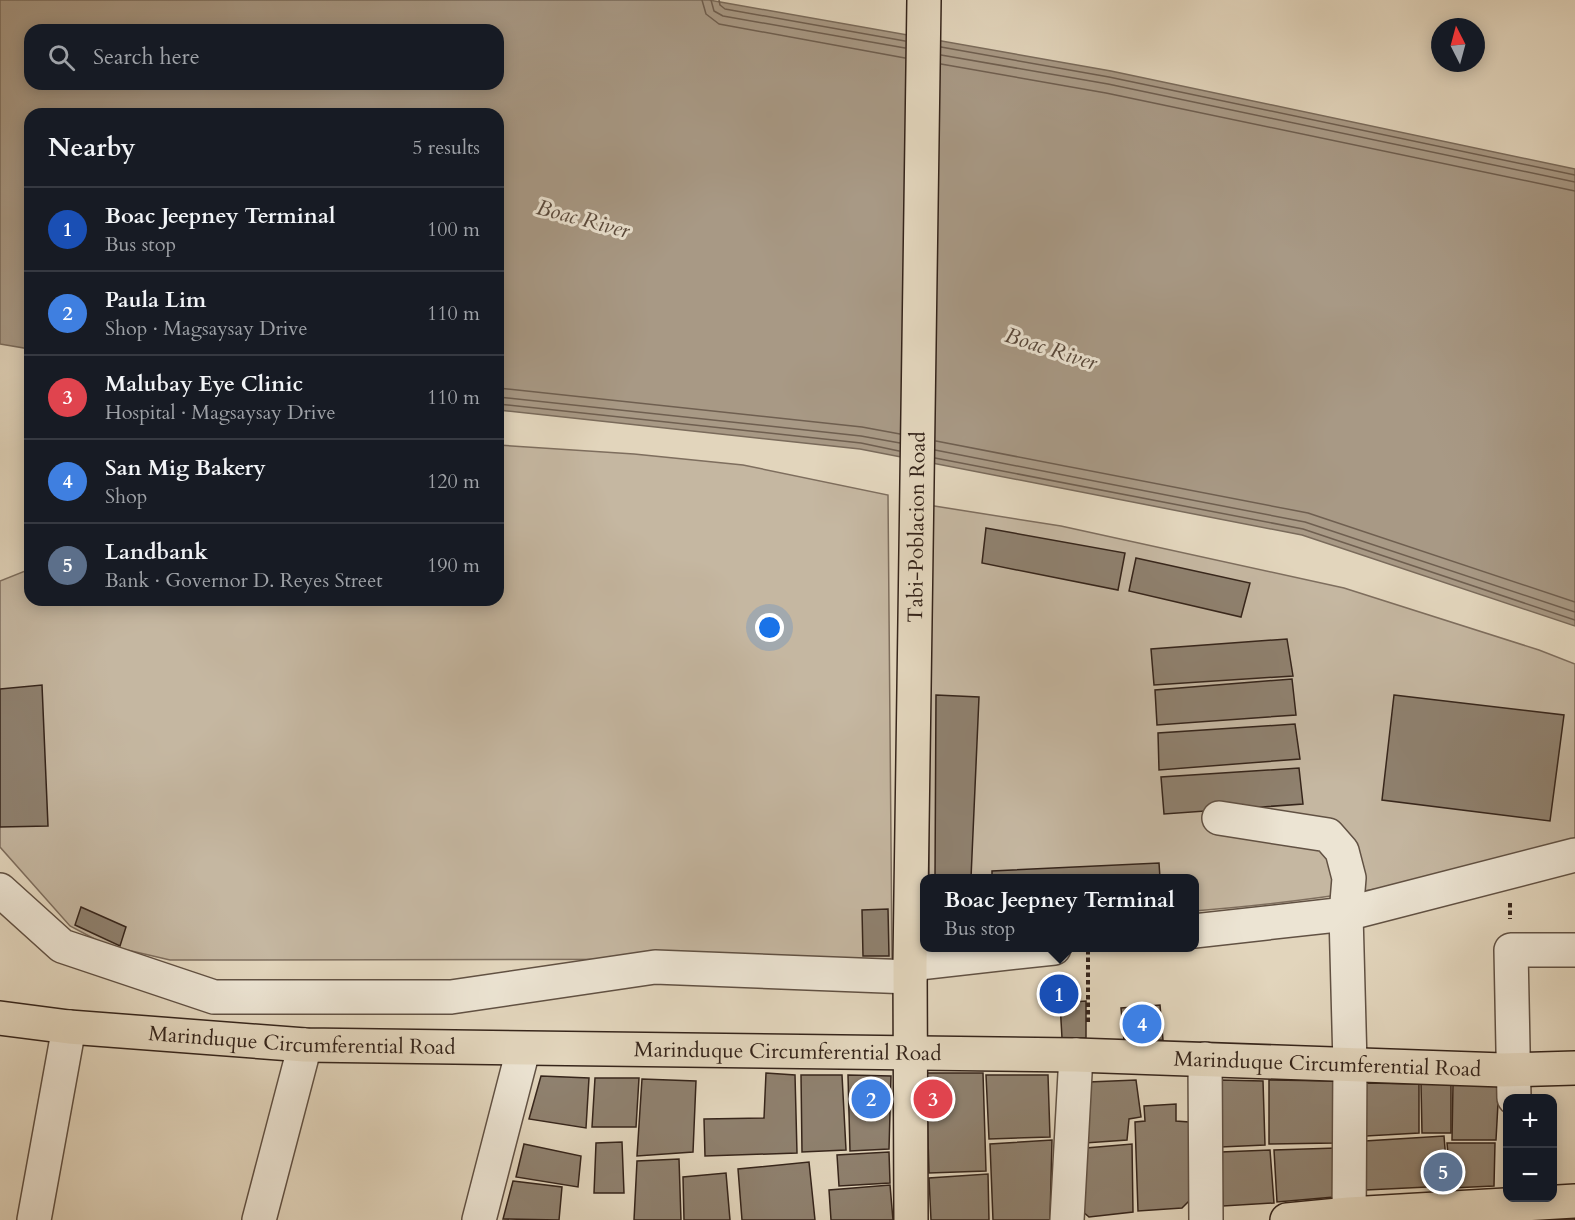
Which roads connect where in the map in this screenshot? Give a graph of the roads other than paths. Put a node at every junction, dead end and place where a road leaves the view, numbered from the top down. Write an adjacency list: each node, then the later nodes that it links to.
1 (924, 0): 9 (main road, Tabi-Poblacion Road)
2 (1219, 818): 5 (street)
3 (1575, 855): 5 (street)
4 (0, 890): 9 (street)
5 (1346, 914): 6 (street); 17 (street)
6 (1199, 930)
7 (1575, 950): 19 (street)
8 (1029, 952): 9 (street)
9 (910, 971): 15 (main road, Tabi-Poblacion Road)
10 (0, 1018): 11 (main road, Marinduque Circumferential Road)
11 (69, 1027): 12 (main road, Marinduque Circumferential Road); 23 (street)
12 (305, 1045): 14 (main road, Marinduque Circumferential Road); 24 (street)
13 (1082, 1045): 15 (main road, Marinduque Circumferential Road); 16 (main road, Marinduque Circumferential Road); 27 (street)
14 (523, 1050): 15 (main road, Marinduque Circumferential Road); 25 (street)
15 (911, 1054): 26 (main road, Tabi-Poblacion Road)
16 (1205, 1059): 17 (main road, Marinduque Circumferential Road); 28 (street)
17 (1350, 1064): 19 (main road, Marinduque Circumferential Road); 22 (street)
18 (1575, 1068): 19 (main road, Marinduque Circumferential Road)
19 (1514, 1084)
20 (1575, 1201): 21 (main road)
21 (1511, 1207): 22 (main road)
22 (1349, 1217): 29 (main road)
23 (33, 1220)
24 (259, 1220)
25 (479, 1220)
26 (911, 1220)
27 (1068, 1220)
28 (1206, 1220)
29 (1287, 1220)

